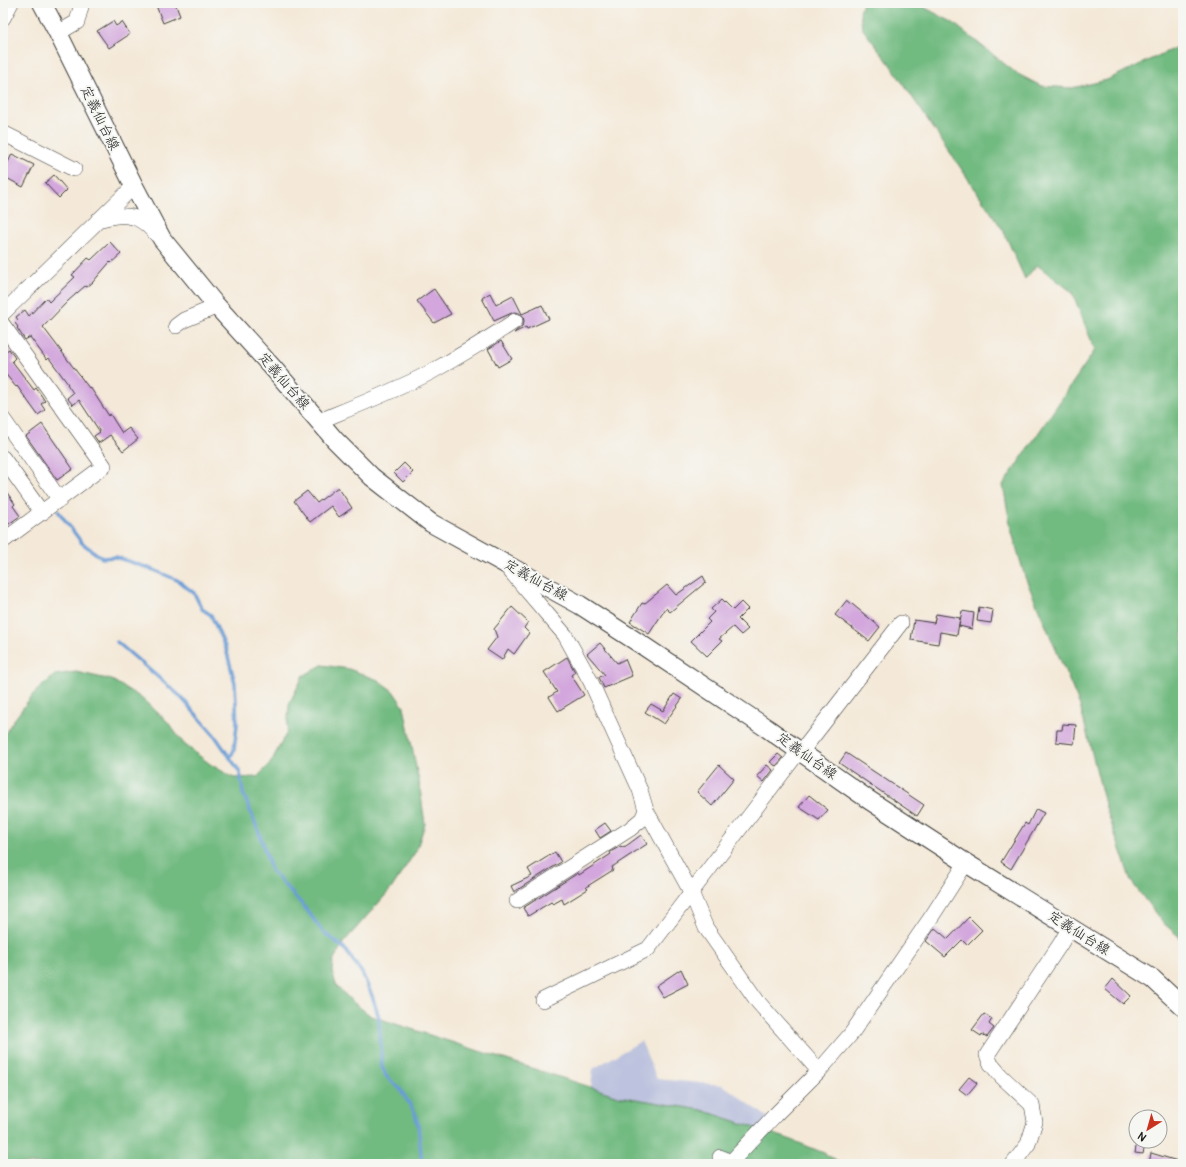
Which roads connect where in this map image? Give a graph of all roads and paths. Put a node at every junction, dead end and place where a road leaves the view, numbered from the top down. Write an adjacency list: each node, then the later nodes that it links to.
1 (11, 3): 4 (street)
2 (42, 3): 5 (main road, 定義仙台線)
3 (82, 3): 5 (street)
4 (3, 18)
5 (58, 34): 8 (main road, 定義仙台線)
6 (3, 133): 7 (street)
7 (74, 169)
8 (134, 186): 9 (street); 10 (main road, 定義仙台線)
9 (97, 220): 10 (street); 12 (street)
10 (162, 240): 11 (main road, 定義仙台線)
11 (218, 306): 15 (street); 16 (main road, 定義仙台線)
12 (3, 313)
13 (515, 321): 16 (street)
14 (3, 325): 19 (street)
15 (176, 326)
16 (319, 421): 22 (main road, 定義仙台線)
17 (5, 427): 19 (street)
18 (3, 458): 20 (street)
19 (60, 500): 20 (street)
20 (42, 513): 21 (street)
21 (3, 541)
22 (503, 562): 24 (main road, 定義仙台線); 25 (street)
23 (901, 622): 24 (street)
24 (800, 752): 26 (main road, 定義仙台線); 27 (street)
25 (646, 810): 27 (street); 28 (street)
26 (966, 864): 29 (main road, 定義仙台線); 32 (street)
27 (691, 892): 30 (street); 32 (street)
28 (517, 901)
29 (1070, 928): 31 (main road, 定義仙台線); 34 (street)
30 (543, 1000)
31 (1183, 1008)
32 (819, 1071): 33 (street)
33 (720, 1157)
34 (1013, 1164)

